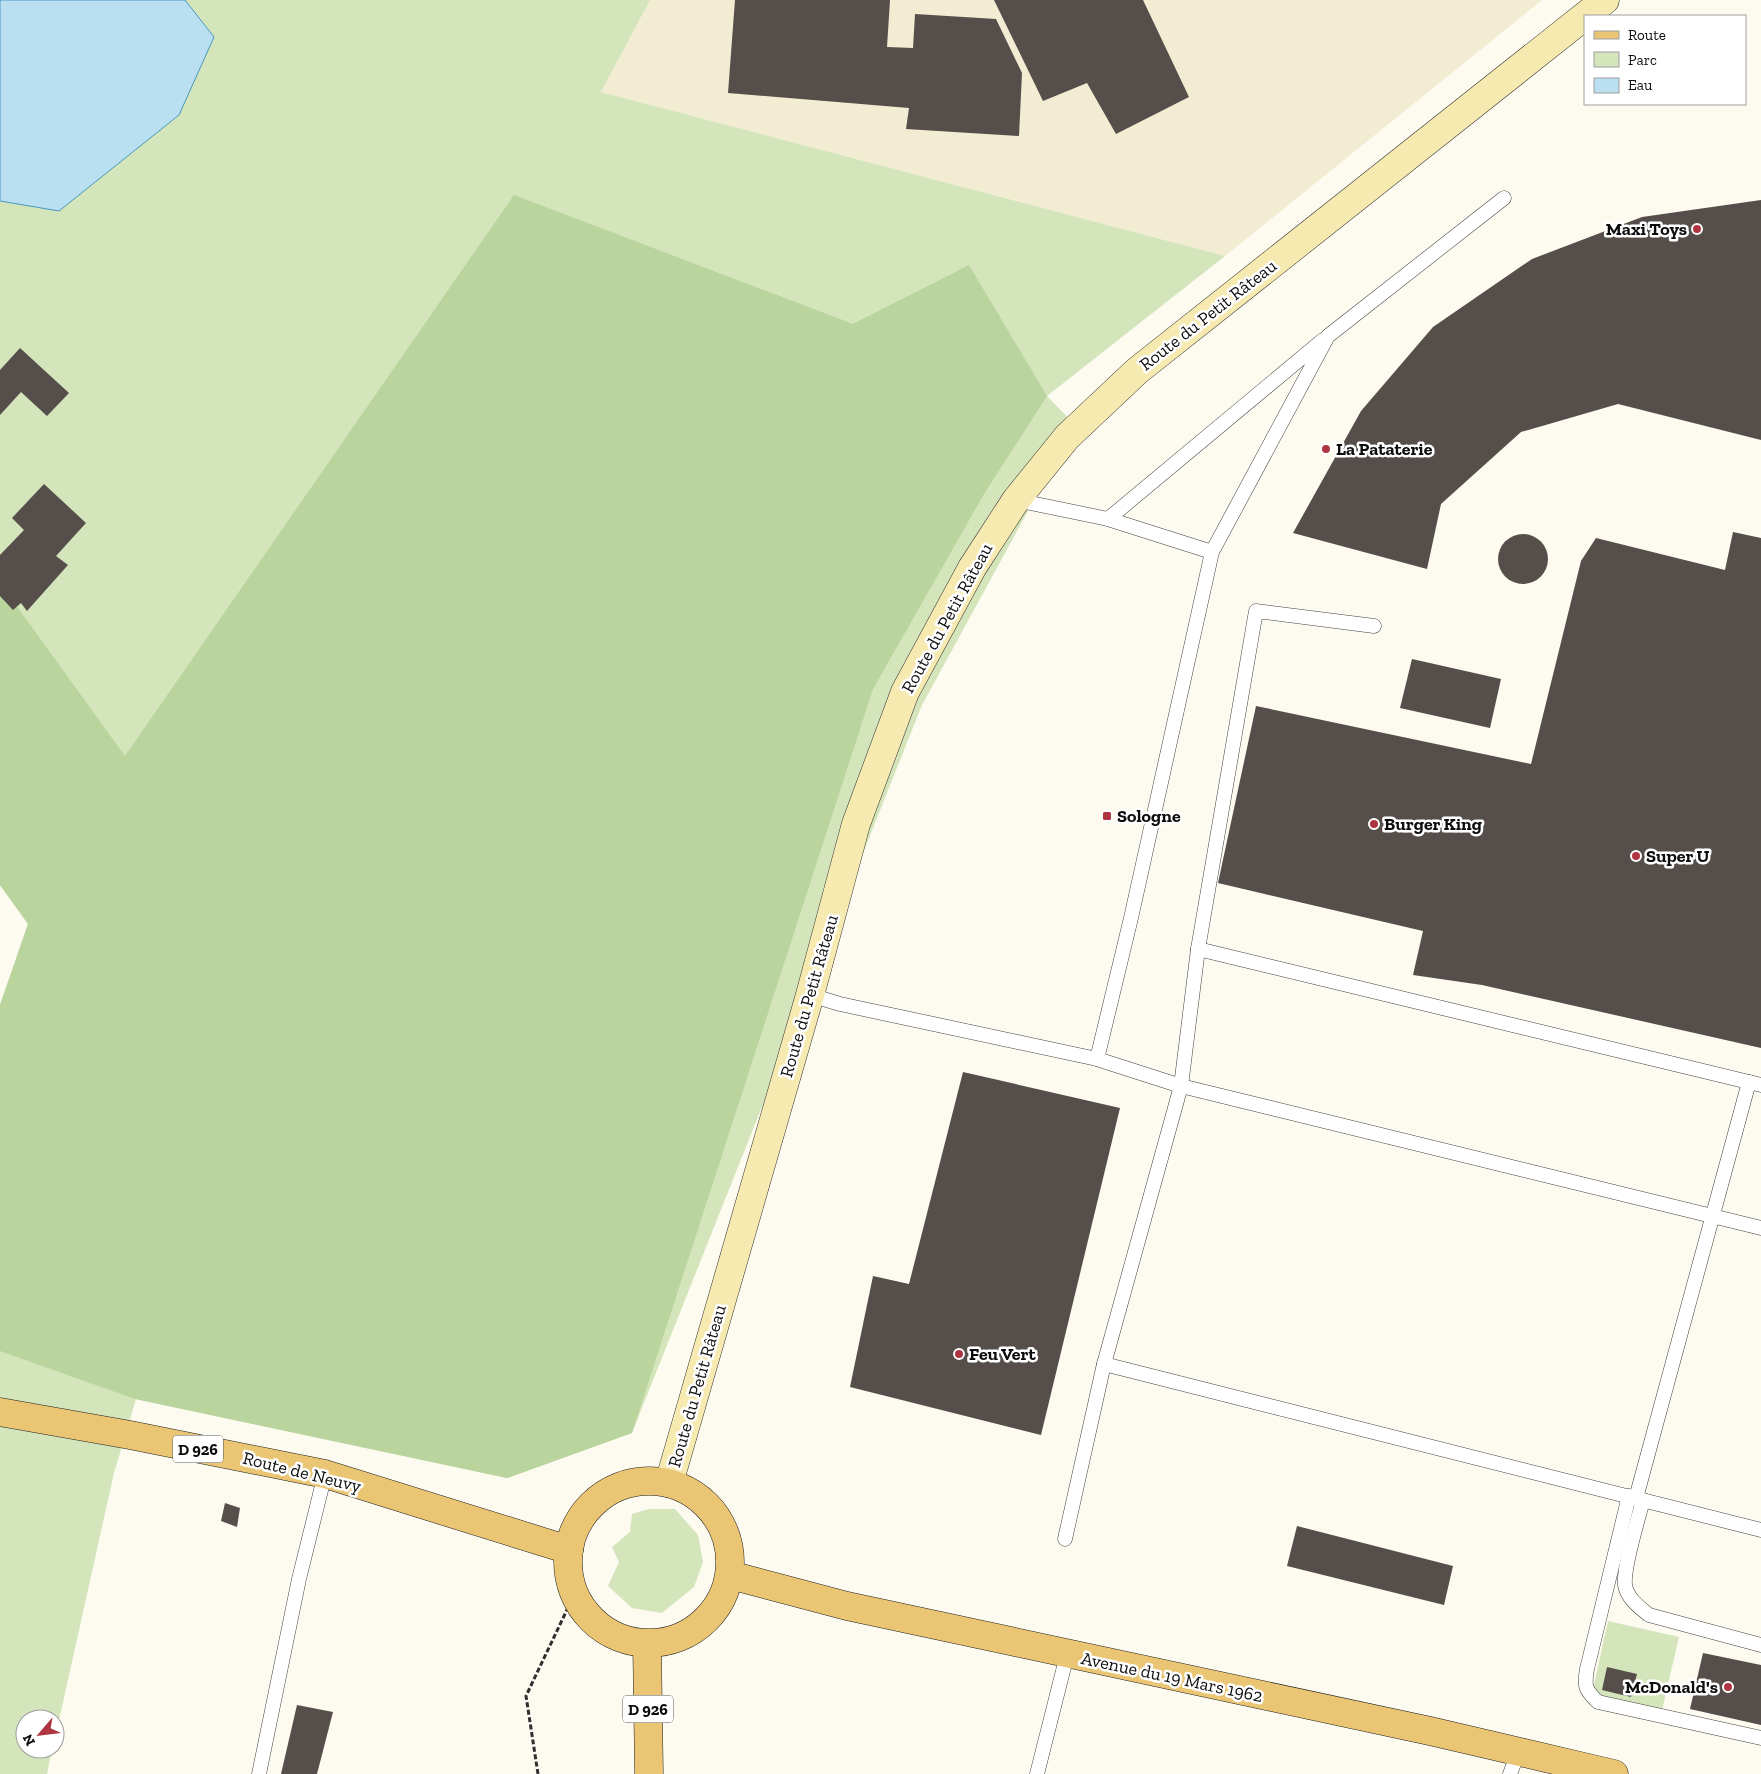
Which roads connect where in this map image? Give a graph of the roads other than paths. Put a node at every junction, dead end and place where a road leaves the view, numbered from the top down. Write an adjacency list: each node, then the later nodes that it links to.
1 (1605, 0): 2 (street, Route du Petit Râteau)
2 (1586, 15)
3 (1584, 17): 6 (street, Route du Petit Râteau)
4 (1504, 198): 5 (lane)
5 (1328, 336): 7 (lane); 8 (lane)
6 (1016, 500): 7 (lane); 11 (street, Route du Petit Râteau)
7 (1108, 519): 8 (lane)
8 (1212, 552): 12 (lane)
9 (1374, 626): 10 (lane)
10 (1198, 949): 13 (lane); 14 (lane)
11 (810, 995): 12 (lane); 20 (street, Route du Petit Râteau)
12 (1097, 1059): 14 (lane)
13 (1755, 1084): 15 (lane)
14 (1181, 1086): 15 (lane); 17 (lane)
15 (1712, 1216): 16 (lane); 21 (lane)
16 (1761, 1228)
17 (1104, 1364): 21 (lane); 23 (lane)
18 (0, 1412): 19 (main road, Route de Neuvy / D 926)
19 (325, 1474): 24 (main road, Route de Neuvy / D 926); 31 (lane)
20 (669, 1483): 24 (main road); 25 (main road)
21 (1636, 1498): 22 (lane); 27 (lane); 29 (lane)
22 (1761, 1530)
23 (1065, 1539)
24 (569, 1550): 26 (main road)
25 (730, 1575): 26 (main road); 28 (main road, Avenue du 19 Mars 1962)
26 (646, 1644): 32 (main road, D 926)
27 (1761, 1646)
28 (1067, 1655): 30 (main road, Avenue du 19 Mars 1962); 33 (lane)
29 (1761, 1738)
30 (1514, 1763): 34 (main road, Avenue du 19 Mars 1962)
31 (259, 1774)
32 (649, 1774)
33 (1037, 1774)
34 (1614, 1774)

